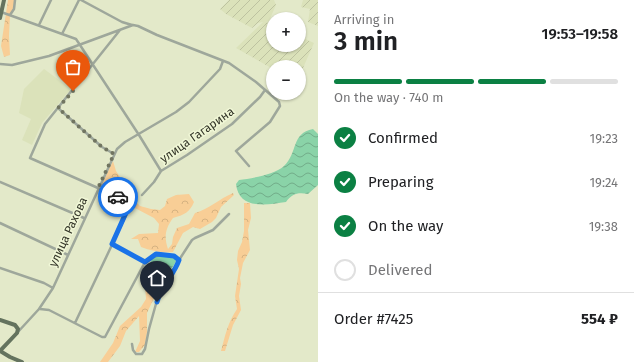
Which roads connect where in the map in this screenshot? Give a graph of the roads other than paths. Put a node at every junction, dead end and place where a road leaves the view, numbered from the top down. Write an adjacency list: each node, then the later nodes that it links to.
1 (4, 0): 5 (main road)
2 (15, 0): 6 (street)
3 (51, 0): 8 (street)
4 (80, 0): 9 (street); 11 (street)
5 (1, 9): 6 (street); 7 (main road)
6 (10, 15): 8 (street)
7 (0, 18)
8 (39, 25): 11 (street)
9 (133, 25): 10 (street); 13 (street)
10 (120, 30): 12 (street); 15 (street)
11 (62, 34): 12 (street)
12 (80, 45): 14 (street); 15 (street)
13 (223, 61): 16 (street); 18 (street, улица Рахова)
14 (0, 64)
15 (94, 64): 17 (street); 18 (street)
16 (265, 90): 20 (street); 21 (street, улица Гагарина)
17 (58, 108): 19 (street); 23 (street)
18 (139, 135): 19 (street, улица Рахова); 21 (street)
19 (114, 154): 23 (street, улица Рахова)
20 (249, 166)
21 (161, 171): 24 (street, улица Гагарина)
22 (0, 182): 26 (street)
23 (98, 188): 26 (street, улица Рахова); 28 (street)
24 (142, 195)
25 (229, 214): 30 (street)
26 (84, 218): 29 (street, улица Рахова)
27 (0, 223): 29 (street)
28 (112, 244): 31 (street); 36 (street)
29 (68, 255): 33 (street, улица Рахова)
30 (179, 260): 31 (street); 40 (street)
31 (145, 262): 36 (street)
32 (0, 268): 33 (street)
33 (53, 288): 34 (street, улица Рахова)
34 (39, 309): 36 (street); 38 (street, улица Рахова)
35 (0, 320): 37 (main road)
36 (75, 323)
37 (15, 325): 38 (street); 39 (main road)
38 (25, 325): 39 (street, улица Рахова)
39 (17, 333): 41 (main road)
40 (132, 344)
41 (6, 346): 42 (main road); 44 (main road)
42 (0, 351): 44 (main road)
43 (0, 355): 44 (main road)
44 (7, 356): 45 (main road)
45 (22, 362)

